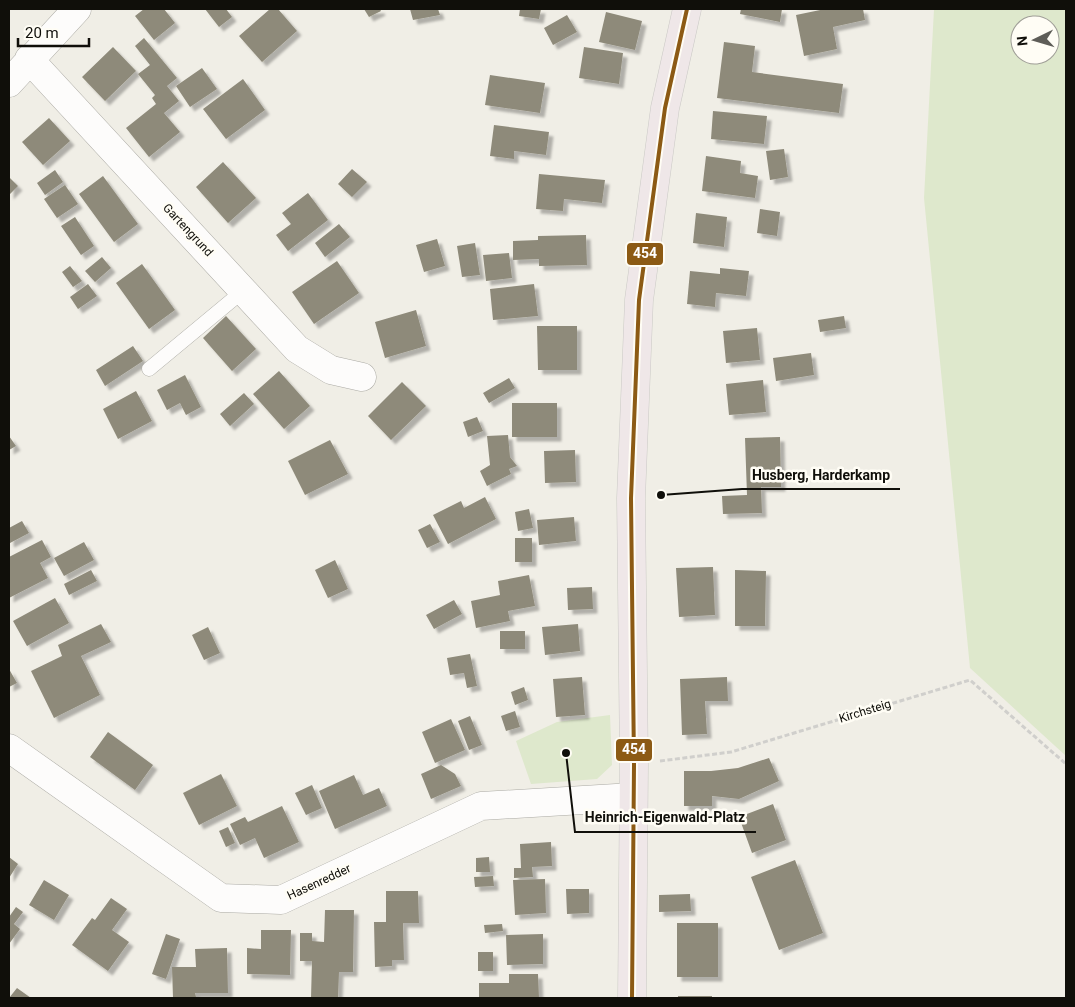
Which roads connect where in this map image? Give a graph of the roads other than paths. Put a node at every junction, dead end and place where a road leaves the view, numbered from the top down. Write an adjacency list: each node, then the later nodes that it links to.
1 (77, 9): 3 (street)
2 (687, 9): 9 (main road)
3 (29, 59): 4 (street); 5 (street, Gartengrund)
4 (9, 82)
5 (243, 291): 6 (lane); 7 (street, Gartengrund)
6 (150, 368)
7 (362, 377)
8 (9, 748): 9 (street, Hasenredder)
9 (633, 797): 10 (main road)
10 (632, 998)

